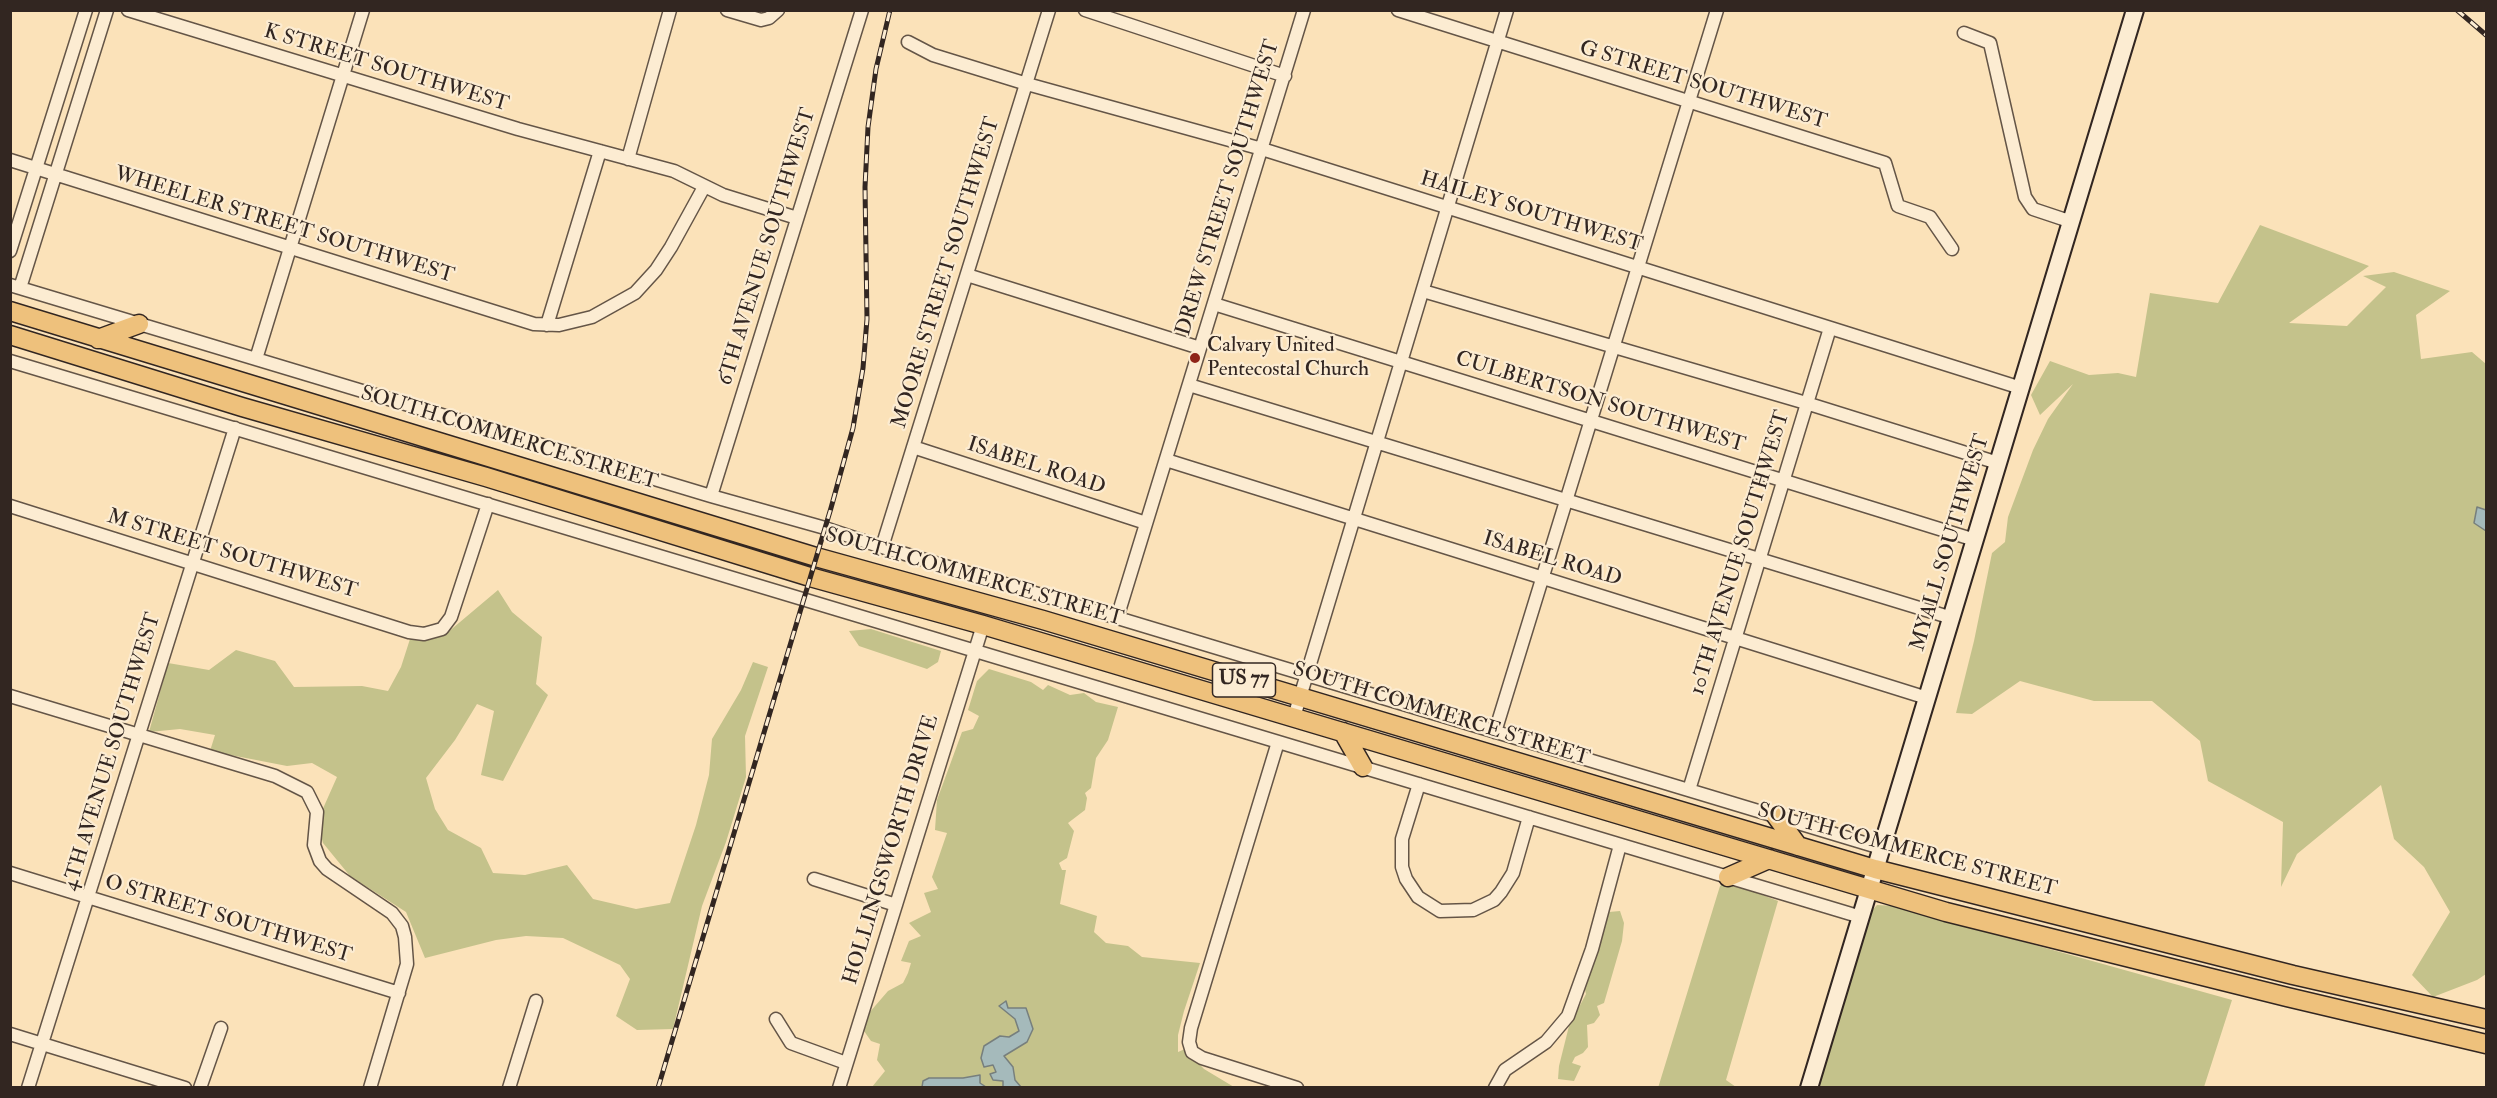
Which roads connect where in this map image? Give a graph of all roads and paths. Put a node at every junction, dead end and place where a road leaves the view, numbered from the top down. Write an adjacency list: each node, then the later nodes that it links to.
1 (86, 10): 27 (street)
2 (106, 10): 28 (street)
3 (128, 10): 19 (street, K STREET SOUTHWEST)
4 (363, 10): 19 (street)
5 (670, 10): 25 (street)
6 (727, 10): 7 (street)
7 (778, 10)
8 (862, 10): 31 (street, 6TH AVENUE SOUTHWEST)
9 (1049, 10): 21 (street, MOORE STREET SOUTHWEST)
10 (1085, 10): 20 (street)
11 (1304, 10): 20 (street, DREW STREET SOUTHWEST)
12 (1398, 10): 17 (street, G STREET SOUTHWEST)
13 (1507, 10): 17 (street)
14 (1717, 10): 22 (street)
15 (2135, 10): 32 (street, MYALL SOUTHWEST)
16 (1964, 33): 32 (street)
17 (1498, 41): 22 (street, G STREET SOUTHWEST); 30 (street)
18 (908, 42): 21 (street, HAILEY SOUTHWEST)
19 (343, 76): 24 (street, K STREET SOUTHWEST); 33 (street)
20 (1285, 76): 23 (street, DREW STREET SOUTHWEST)
21 (1027, 84): 23 (street, HAILEY SOUTHWEST); 37 (street, MOORE STREET SOUTHWEST)
22 (1689, 103): 34 (street, G STREET SOUTHWEST); 36 (street)
23 (1262, 149): 30 (street, HAILEY SOUTHWEST); 40 (street, DREW STREET SOUTHWEST)
24 (600, 151): 25 (street, K STREET SOUTHWEST); 43 (street)
25 (628, 159): 29 (street)
26 (10, 160): 27 (street, WHEELER STREET SOUTHWEST)
27 (36, 168): 28 (street, WHEELER STREET SOUTHWEST); 35 (street)
28 (55, 174): 33 (street, WHEELER STREET SOUTHWEST); 38 (street)
29 (704, 187): 31 (street); 43 (street, WHEELER STREET SOUTHWEST)
30 (1448, 208): 36 (street, HAILEY SOUTHWEST); 39 (street)
31 (797, 218): 62 (street, 6TH AVENUE SOUTHWEST)
32 (2072, 222): 53 (street, MYALL SOUTHWEST)
33 (290, 249): 43 (street, WHEELER STREET SOUTHWEST); 49 (street)
34 (1952, 249)
35 (10, 251)
36 (1636, 267): 44 (street, HAILEY SOUTHWEST); 47 (street)
37 (967, 275): 48 (street); 58 (street, MOORE STREET SOUTHWEST)
38 (15, 286): 42 (street)
39 (1423, 291): 47 (street); 51 (street)
40 (1214, 304): 48 (street, DREW STREET SOUTHWEST); 51 (street, CULBERTSON SOUTHWEST)
41 (10, 311): 46 (main road, SOUTH COMMERCE STREET / US 77)
42 (139, 324): 46 (main road); 49 (street)
43 (547, 325)
44 (1830, 328): 53 (street, HAILEY SOUTHWEST); 54 (street, 10TH AVENUE SOUTHWEST)
45 (10, 335): 76 (main road, SOUTH COMMERCE STREET / US 77)
46 (98, 339): 75 (main road, SOUTH COMMERCE STREET / US 77)
47 (1613, 347): 54 (street); 55 (street)
48 (1200, 348): 52 (street, DREW STREET SOUTHWEST)
49 (256, 359): 62 (street)
50 (10, 361): 56 (street)
51 (1401, 362): 55 (street, CULBERTSON SOUTHWEST); 57 (street)
52 (1189, 385): 57 (street); 59 (street, DREW STREET SOUTHWEST)
53 (2021, 388): 60 (street, MYALL SOUTHWEST)
54 (1806, 404): 60 (street); 61 (street, 10TH AVENUE SOUTHWEST)
55 (1590, 420): 61 (street, CULBERTSON SOUTHWEST); 63 (street)
56 (235, 428): 64 (street); 71 (street, 4TH AVENUE SOUTHWEST)
57 (1377, 443): 63 (street); 66 (street)
58 (913, 447): 67 (street, ISABEL ROAD); 69 (street, MOORE STREET SOUTHWEST)
59 (1166, 460): 66 (street, ISABEL ROAD); 67 (street, DREW STREET SOUTHWEST)
60 (1998, 464): 68 (street, MYALL SOUTHWEST)
61 (1783, 480): 68 (street, CULBERTSON SOUTHWEST); 70 (street, 10TH AVENUE SOUTHWEST)
62 (711, 496): 69 (street)
63 (1566, 500): 70 (street); 72 (street)
64 (488, 504): 71 (street, M STREET SOUTHWEST); 78 (street)
65 (10, 506): 71 (street, M STREET SOUTHWEST)
66 (1354, 519): 72 (street, ISABEL ROAD); 79 (street)
67 (1146, 523): 73 (street, DREW STREET SOUTHWEST)
68 (1975, 540): 74 (street, MYALL SOUTHWEST)
69 (882, 547): 73 (street)
70 (1759, 559): 74 (street); 77 (street, 10TH AVENUE SOUTHWEST)
71 (192, 562): 86 (street, 4TH AVENUE SOUTHWEST)
72 (1542, 578): 77 (street, ISABEL ROAD); 85 (street)
73 (1117, 618): 79 (street)
74 (1952, 618): 82 (street, MYALL SOUTHWEST)
75 (1043, 620): 76 (main road); 81 (main road, SOUTH COMMERCE STREET / US 77)
76 (983, 625): 78 (street, HOLLINGSWORTH DRIVE); 83 (main road, SOUTH COMMERCE STREET / US 77)
77 (1735, 638): 82 (street, ISABEL ROAD); 90 (street, 10TH AVENUE SOUTHWEST)
78 (975, 651): 87 (street); 103 (street, HOLLINGSWORTH DRIVE)
79 (1307, 675): 81 (street); 85 (street)
80 (10, 696): 86 (street)
81 (1300, 697): 83 (street); 94 (main road, SOUTH COMMERCE STREET / US 77)
82 (1927, 698): 95 (street, MYALL SOUTHWEST)
83 (1294, 717): 84 (main road, SOUTH COMMERCE STREET / US 77)
84 (1343, 732): 88 (main road); 96 (main road, SOUTH COMMERCE STREET / US 77)
85 (1496, 732): 90 (street)
86 (138, 734): 102 (street, 4TH AVENUE SOUTHWEST); 105 (street)
87 (1278, 742): 88 (street); 120 (street)
88 (1363, 767): 89 (street)
89 (1419, 784): 92 (street); 92 (street)
90 (1689, 790): 91 (street)
91 (1776, 816): 94 (main road); 95 (street)
92 (1529, 817): 93 (street)
93 (1620, 844): 99 (street); 121 (street)
94 (1798, 846): 97 (main road, SOUTH COMMERCE STREET / US 77)
95 (1881, 848): 97 (street, MYALL SOUTHWEST)
96 (1769, 859): 99 (main road); 101 (main road, SOUTH COMMERCE STREET / US 77)
97 (1875, 869): 101 (street, MYALL SOUTHWEST); 108 (main road, SOUTH COMMERCE STREET / US 77)
98 (10, 873): 102 (street, O STREET SOUTHWEST)
99 (1728, 877): 104 (street)
100 (814, 879): 103 (street)
101 (1869, 889): 104 (street, MYALL SOUTHWEST); 112 (main road, SOUTH COMMERCE STREET / US 77)
102 (88, 897): 105 (street, O STREET SOUTHWEST); 111 (street, 4TH AVENUE SOUTHWEST)
103 (896, 905): 113 (street, HOLLINGSWORTH DRIVE)
104 (1861, 917): 122 (street, MYALL SOUTHWEST)
105 (399, 993): 117 (street)
106 (536, 1001): 118 (street)
107 (776, 1019): 113 (street)
108 (2487, 1019)
109 (221, 1028): 116 (street)
110 (10, 1034): 111 (street)
111 (42, 1044): 114 (street, 4TH AVENUE SOUTHWEST); 115 (street)
112 (2487, 1044)
113 (846, 1063): 119 (street, HOLLINGSWORTH DRIVE)
114 (28, 1088)
115 (185, 1088)
116 (200, 1088)
117 (370, 1088)
118 (509, 1088)
119 (839, 1088)
120 (1298, 1088)
121 (1495, 1088)
122 (1809, 1088)

